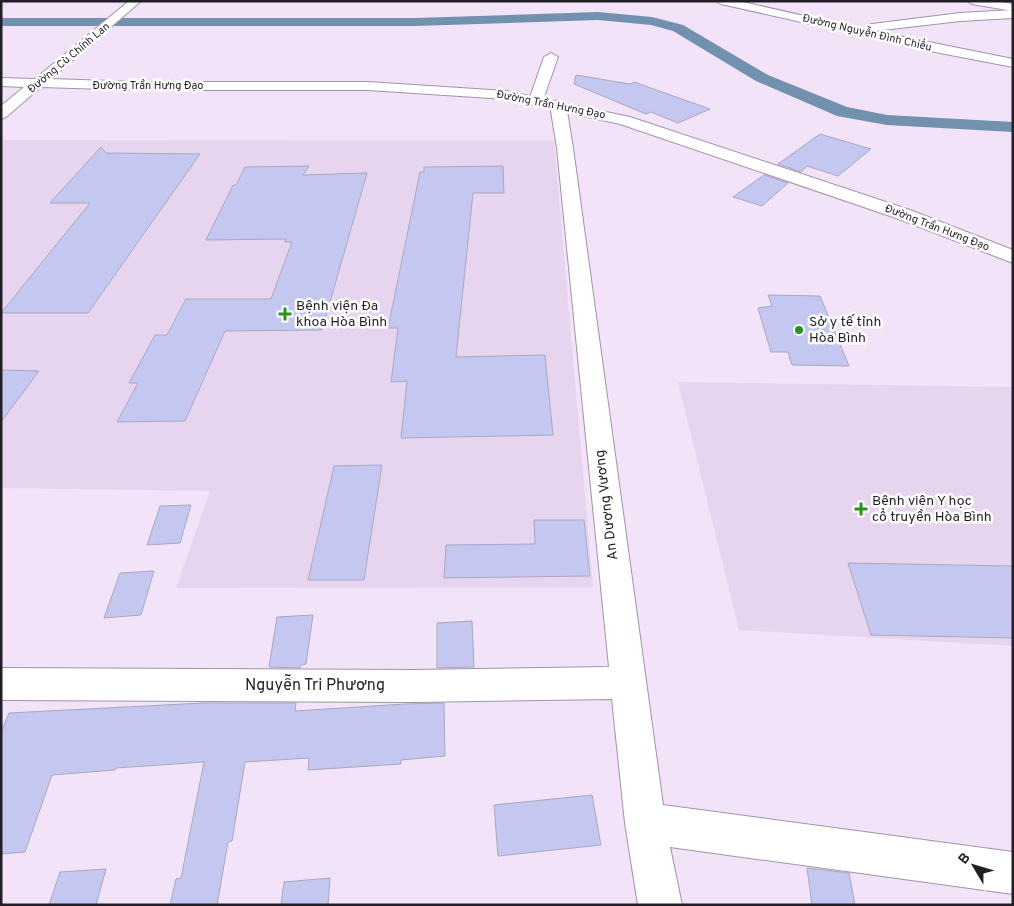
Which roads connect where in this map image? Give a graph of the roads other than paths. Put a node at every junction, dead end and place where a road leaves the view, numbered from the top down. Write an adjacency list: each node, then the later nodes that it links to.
1 (136, 1): 8 (main road, Đường Cù Chính Lan)
2 (721, 1): 6 (main road, Đường Nguyễn Đình Chiểu)
3 (972, 1): 4 (main road)
4 (1013, 8)
5 (1013, 14): 6 (main road)
6 (856, 30): 9 (main road, Đường Nguyễn Đình Chiểu)
7 (551, 57): 18 (main road)
8 (82, 63): 10 (main road); 14 (main road, Đường Cù Chính Lan); 15 (main road)
9 (1013, 63)
10 (41, 64)
11 (16, 70): 12 (main road)
12 (1, 73)
13 (1, 82): 14 (main road)
14 (36, 85): 15 (main road, Đường Trần Hưng Đạo); 16 (main road); 20 (main road, Đường Cù Chính Lan)
15 (140, 86): 17 (main road); 18 (main road, Đường Trần Hưng Đạo)
16 (1, 90)
17 (65, 99)
18 (547, 102): 21 (main road, Đường Trần Hưng Đạo); 22 (main road, An Dương Vương)
19 (31, 107): 20 (main road)
20 (1, 115)
21 (1013, 257)
22 (628, 683): 23 (main road, Nguyễn Tri Phương); 24 (main road, An Dương Vương)
23 (1, 684)
24 (646, 823): 25 (main road); 26 (main road, An Dương Vương)
25 (1013, 873)
26 (660, 905)

